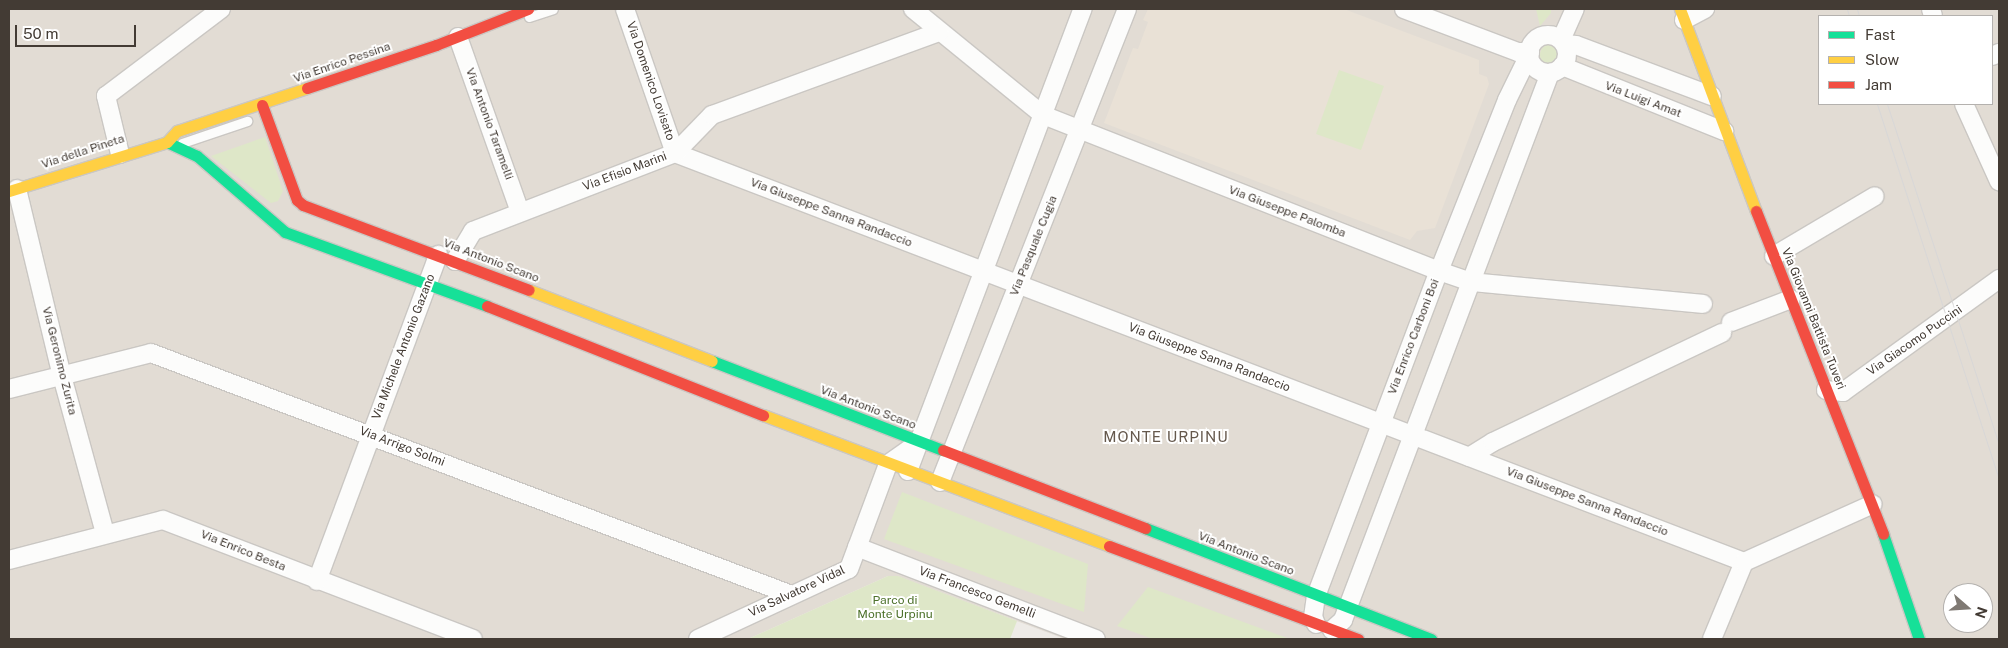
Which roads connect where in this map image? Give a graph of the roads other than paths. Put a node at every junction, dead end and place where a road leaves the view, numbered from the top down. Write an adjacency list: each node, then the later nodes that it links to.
1 (221, 9): 25 (street)
2 (528, 9): 13 (street, Via Enrico Pessina)
3 (553, 9): 13 (lane)
4 (625, 9): 24 (street, Via Domenico Lovisato)
5 (913, 9): 12 (street, Via Giuseppe Palomba)
6 (1082, 9): 20 (street)
7 (1127, 9): 21 (street, Via Pasquale Cugia)
8 (1404, 9): 15 (street)
9 (1575, 9): 14 (street)
10 (1705, 9): 11 (street)
11 (1682, 14): 17 (street, Via Giovanni Battista Tuveri)
12 (939, 32): 20 (street, Via Giuseppe Palomba); 24 (street, Via Efisio Marini)
13 (459, 40): 19 (street, Via Enrico Pessina); 19 (lane); 30 (street, Via Antonio Taramelli)
14 (1562, 42): 15 (street, Via Enrico Carboni Boi); 16 (street); 17 (street)
15 (1530, 53): 16 (street); 35 (street, Via Enrico Carboni Boi)
16 (1556, 70): 22 (street, Via Luigi Amat); 38 (street)
17 (1712, 96): 22 (street, Via Giovanni Battista Tuveri)
18 (1964, 105): 26 (street)
19 (271, 109): 23 (street, Via Enrico Pessina); 29 (street)
20 (1043, 114): 21 (street, Via Giuseppe Palomba); 34 (street)
21 (1080, 130): 35 (street, Via Giuseppe Palomba); 39 (street, Via Pasquale Cugia)
22 (1724, 131): 32 (street, Via Giovanni Battista Tuveri)
23 (167, 142): 25 (street, Via della Pineta); 31 (street)
24 (675, 153): 30 (street, Via Efisio Marini); 34 (street, Via Giuseppe Sanna Randaccio)
25 (120, 154): 27 (street, Via della Pineta)
26 (1999, 182)
27 (13, 190): 42 (street, Via Geronimo Zurita)
28 (1875, 196): 32 (street)
29 (297, 200): 31 (street); 33 (street, Via Antonio Scano)
30 (520, 212): 33 (street, Via Efisio Marini)
31 (276, 222): 37 (street)
32 (1774, 256): 40 (street, Via Giovanni Battista Tuveri)
33 (447, 258): 37 (street, Via Michele Antonio Gazano); 48 (street, Via Antonio Scano)
34 (983, 271): 39 (street, Via Giuseppe Sanna Randaccio); 48 (street)
35 (1439, 271): 38 (street, Via Giuseppe Palomba); 45 (street, Via Enrico Carboni Boi)
36 (1999, 279): 44 (street, Via Giacomo Puccini)
37 (428, 282): 46 (street, Via Michele Antonio Gazano); 51 (street)
38 (1471, 282): 41 (street, Via Giuseppe Palomba); 47 (street)
39 (1018, 285): 45 (street, Via Giuseppe Sanna Randaccio); 49 (street, Via Pasquale Cugia)
40 (1791, 299): 44 (street, Via Giovanni Battista Tuveri); 50 (street)
41 (1703, 304)
42 (62, 376): 43 (street, Via Arrigo Solmi); 46 (street, Via Arrigo Solmi); 55 (street, Via Geronimo Zurita)
43 (9, 389)
44 (1826, 390): 54 (street, Via Giovanni Battista Tuveri)
45 (1382, 424): 47 (street, Via Giuseppe Sanna Randaccio); 61 (street, Via Enrico Carboni Boi)
46 (371, 436): 59 (street, Via Michele Antonio Gazano); 60 (street, Via Arrigo Solmi)
47 (1413, 436): 50 (street, Via Giuseppe Sanna Randaccio); 62 (street)
48 (919, 442): 49 (street, Via Antonio Scano); 51 (street); 52 (street)
49 (951, 454): 53 (street, Via Pasquale Cugia); 61 (street, Via Antonio Scano)
50 (1469, 457): 58 (street, Via Giuseppe Sanna Randaccio)
51 (888, 464): 52 (street); 56 (street, Via Salvatore Vidal)
52 (908, 471): 53 (street)
53 (940, 482): 63 (street)
54 (1873, 504): 58 (street); 70 (street, Via Giovanni Battista Tuveri)
55 (105, 533): 57 (street, Via Enrico Besta); 59 (street, Via Enrico Besta)
56 (857, 547): 60 (street, Via Salvatore Vidal); 66 (street, Via Francesco Gemelli)
57 (9, 560)
58 (1744, 562): 69 (street)
59 (317, 580): 64 (street, Via Enrico Besta)
60 (789, 594): 65 (street, Via Salvatore Vidal)
61 (1316, 596): 62 (street, Via Antonio Scano); 63 (street, Via Enrico Carboni Boi)
62 (1348, 608): 63 (street); 68 (street, Via Antonio Scano)
63 (1324, 627): 67 (street)
64 (473, 639)
65 (698, 639)
66 (1096, 639)
67 (1358, 639)
68 (1431, 639)
69 (1712, 639)
70 (1919, 639)

